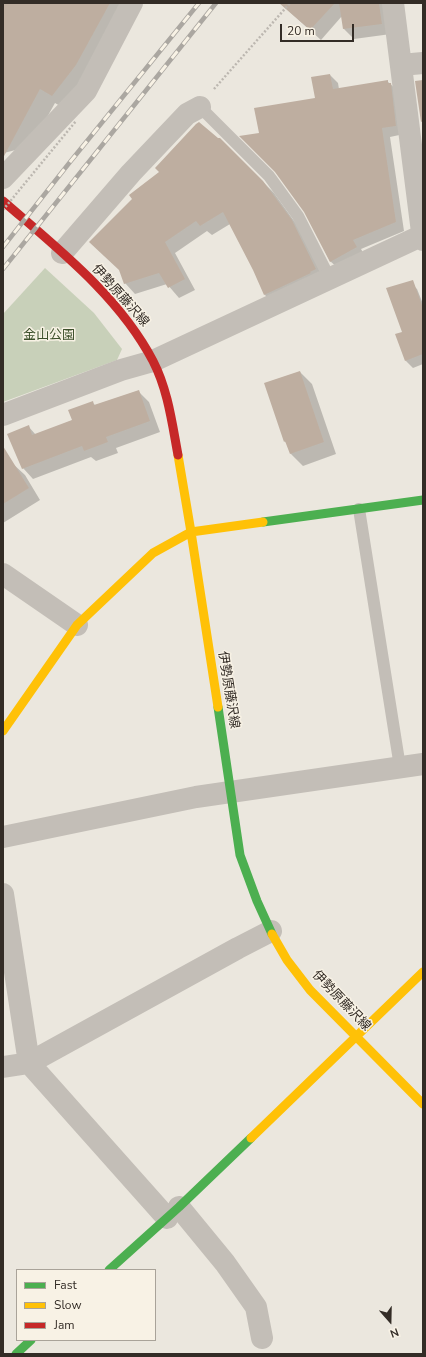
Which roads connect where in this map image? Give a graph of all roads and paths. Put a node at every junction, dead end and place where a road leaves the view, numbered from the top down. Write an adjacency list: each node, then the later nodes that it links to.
1 (132, 3): 8 (street)
2 (290, 3): 6 (path)
3 (393, 3): 5 (street)
4 (423, 63): 5 (street)
5 (401, 65): 11 (street)
6 (200, 107): 12 (street); 13 (lane)
7 (76, 121): 10 (path, bridge)
8 (3, 178)
9 (3, 201): 12 (main road, 伊勢原藤沢線)
10 (3, 210)
11 (423, 237): 13 (street)
12 (62, 253): 14 (main road, 伊勢原藤沢線)
13 (330, 279): 14 (street)
14 (153, 361): 15 (street); 18 (main road, 伊勢原藤沢線)
15 (3, 415)
16 (423, 500): 17 (main road)
17 (359, 509): 18 (main road); 23 (lane)
18 (191, 532): 20 (main road); 24 (main road, 伊勢原藤沢線)
19 (3, 574): 20 (street)
20 (77, 625): 21 (main road)
21 (3, 731)
22 (423, 764): 23 (street)
23 (400, 768): 24 (street)
24 (230, 792): 25 (street); 27 (main road, 伊勢原藤沢線)
25 (3, 837)
26 (3, 894): 30 (street)
27 (271, 931): 29 (main road, 伊勢原藤沢線); 30 (street)
28 (423, 972): 29 (main road)
29 (356, 1036): 32 (main road, 伊勢原藤沢線); 33 (main road)
30 (29, 1063): 31 (street); 33 (street)
31 (3, 1067)
32 (423, 1104)
33 (173, 1212): 34 (main road); 35 (street)
34 (110, 1269)
35 (262, 1338)

